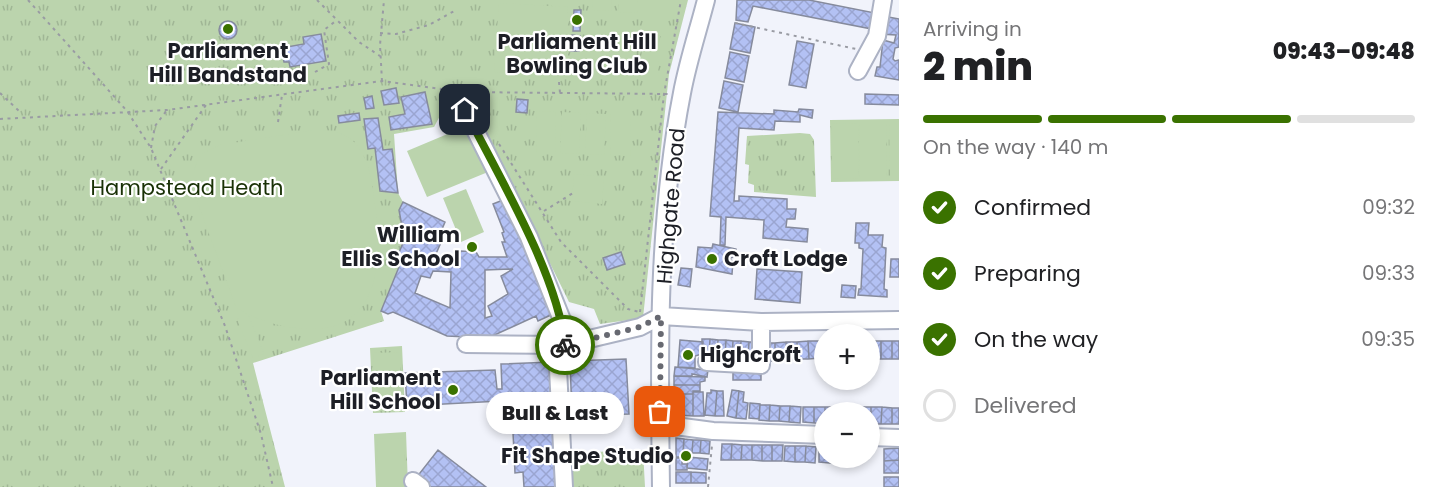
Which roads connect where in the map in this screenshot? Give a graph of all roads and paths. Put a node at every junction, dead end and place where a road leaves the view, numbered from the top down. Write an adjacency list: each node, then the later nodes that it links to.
1 (28, 0): 27 (path)
2 (318, 0): 8 (path)
3 (384, 0): 10 (path)
4 (681, 0): 22 (path)
5 (706, 0): 20 (street, Highgate Road)
6 (883, 0): 11 (street)
7 (456, 10): 10 (path)
8 (337, 20): 12 (path); 14 (path)
9 (735, 23): 11 (path)
10 (380, 33): 12 (path)
11 (868, 52): 13 (street)
12 (380, 56): 15 (path)
13 (858, 70)
14 (315, 72)
15 (382, 81): 17 (path); 21 (path)
16 (560, 82): 19 (path)
17 (464, 92): 19 (path); 24 (path)
18 (0, 93): 26 (path)
19 (560, 93): 22 (path)
20 (682, 93): 22 (path); 36 (street, Highgate Road)
21 (282, 94): 23 (path); 29 (path)
22 (664, 94): 35 (path)
23 (206, 105): 25 (path); 32 (path)
24 (467, 106): 40 (street)
25 (167, 110): 27 (path); 31 (path)
26 (19, 111)
27 (127, 111): 28 (path); 31 (path)
28 (0, 119)
29 (278, 122)
30 (496, 139): 34 (path)
31 (151, 148): 32 (path)
32 (161, 169): 47 (path)
33 (573, 193): 34 (path)
34 (544, 212): 35 (path)
35 (640, 313): 36 (path)
36 (661, 316): 38 (street); 40 (street); 42 (street, Highgate Road)
37 (899, 320): 38 (street)
38 (761, 322): 41 (street)
39 (466, 344): 40 (street)
40 (564, 345): 48 (street)
41 (706, 362)
42 (660, 424): 43 (street); 49 (street, Highgate Road)
43 (713, 431): 44 (street); 50 (path)
44 (814, 435)
45 (880, 437): 46 (street)
46 (899, 438)
47 (273, 487)
48 (564, 487)
49 (661, 487)
50 (708, 487)

